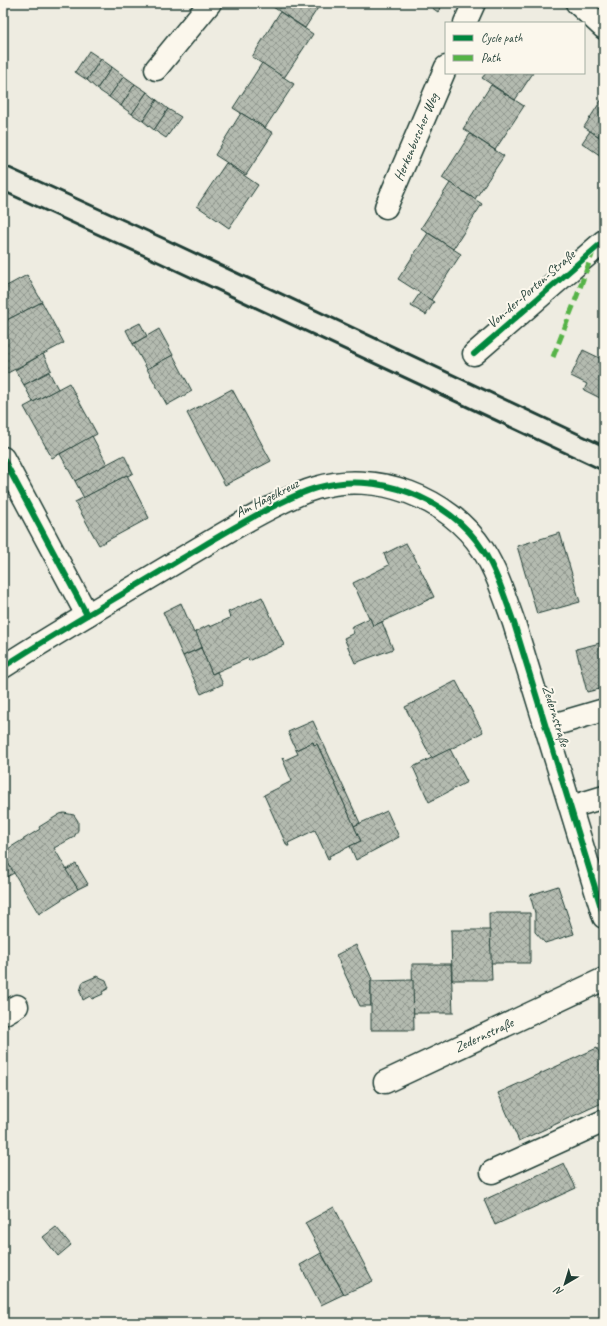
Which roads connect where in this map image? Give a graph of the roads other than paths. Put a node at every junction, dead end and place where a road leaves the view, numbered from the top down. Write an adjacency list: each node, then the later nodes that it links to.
1 (210, 3): 6 (street)
2 (474, 3): 4 (street)
3 (577, 3): 5 (street)
4 (465, 22)
5 (604, 28)
6 (156, 69)
7 (445, 70): 8 (street, Herkenbuscher Weg)
8 (386, 207)
9 (604, 241): 10 (street, Von-der-Porten-Straße)
10 (474, 354)
11 (3, 458): 13 (street)
12 (467, 530): 13 (street, Am Hagelkreuz); 16 (street, Zedernstraße)
13 (87, 615): 14 (street, Am Hagelkreuz)
14 (3, 667)
15 (604, 710): 16 (street)
16 (546, 726): 18 (street, Zedernstraße)
17 (604, 796): 18 (street)
18 (571, 807): 19 (street, Zedernstraße)
19 (604, 917)
20 (604, 979): 21 (street, Zedernstraße)
21 (385, 1082)
22 (604, 1121): 23 (street)
23 (492, 1172)

